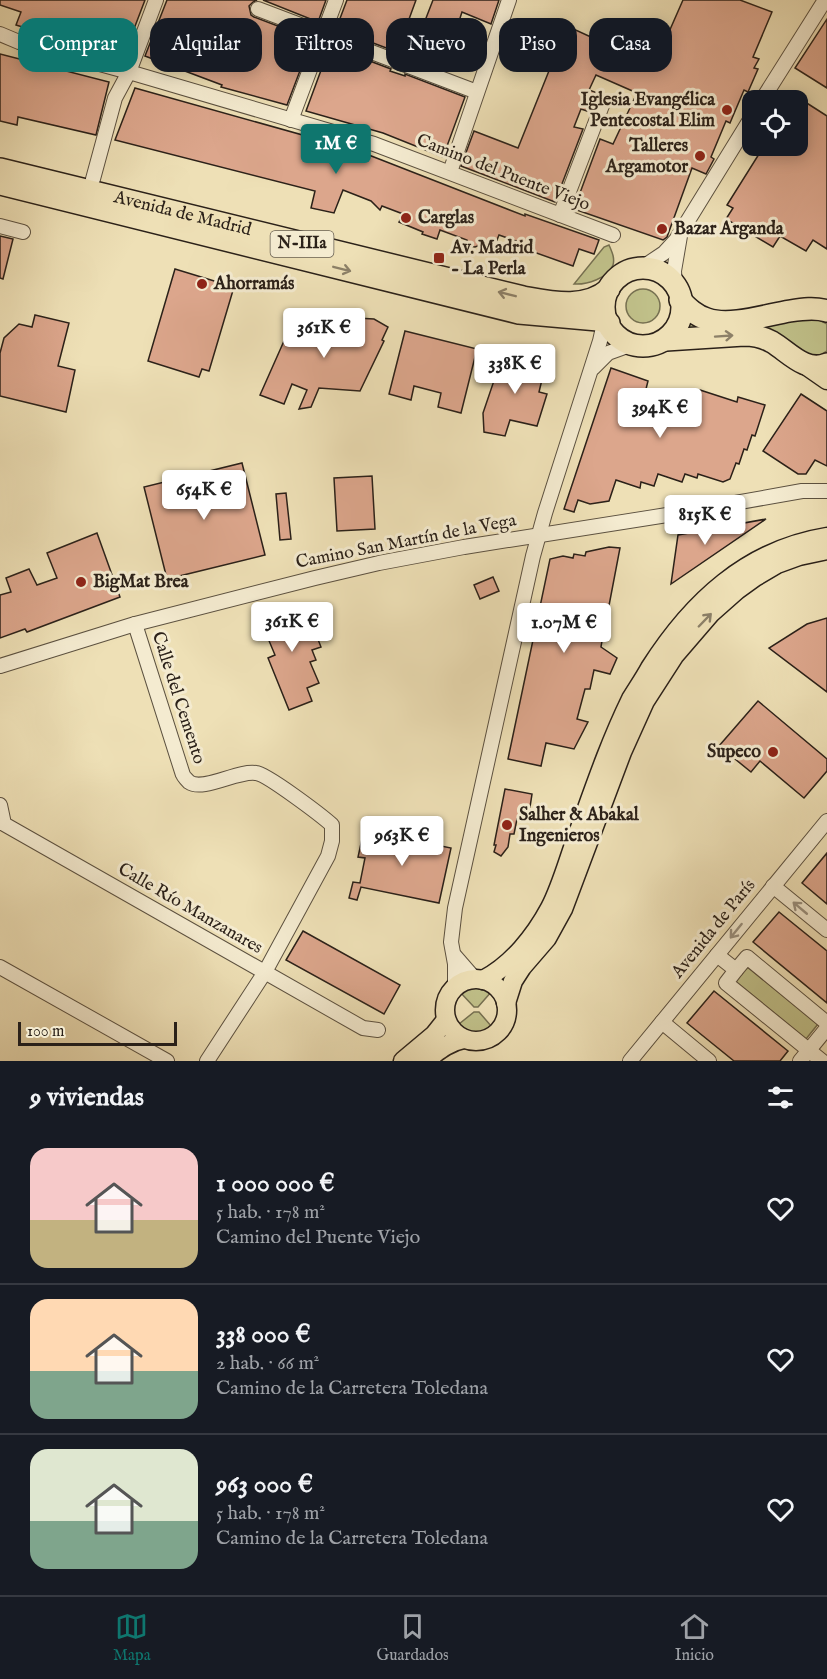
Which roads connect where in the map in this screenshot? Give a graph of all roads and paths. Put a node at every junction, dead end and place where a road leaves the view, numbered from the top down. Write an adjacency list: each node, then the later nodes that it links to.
1 (156, 0): 10 (street)
2 (336, 0): 7 (street)
3 (509, 0): 15 (street)
4 (825, 0): 14 (street)
5 (258, 9): 6 (street)
6 (282, 18)
7 (330, 18)
8 (0, 34): 9 (street, Camino del Puente Viejo)
9 (18, 42)
10 (138, 48)
11 (374, 53): 15 (street)
12 (129, 72): 17 (street, Camino del Puente Viejo); 21 (street)
13 (309, 72): 17 (street)
14 (768, 90)
15 (477, 92): 20 (street)
16 (603, 103): 23 (street)
17 (291, 120): 20 (street, Camino del Puente Viejo)
18 (742, 133): 26 (street)
19 (0, 169): 29 (highway, Avenida de Madrid / N-IIIa, one-way to 19)
20 (450, 172): 23 (street, Camino del Puente Viejo)
21 (93, 179)
22 (0, 184): 32 (highway, Avenida de Madrid / N-IIIa, one-way to 32)
23 (560, 214): 27 (street, Camino del Puente Viejo)
24 (0, 226): 25 (street)
25 (23, 232)
26 (680, 234): 28 (street); 30 (street)
27 (613, 235)
28 (643, 267): 29 (highway, N-IIIa); 30 (highway)
29 (609, 289): 32 (highway)
30 (678, 294): 31 (highway); 33 (highway)
31 (822, 307)
32 (606, 319): 34 (highway); 37 (street)
33 (666, 340): 34 (highway); 36 (highway, one-way to 36)
34 (633, 345): 37 (street)
35 (827, 363): 36 (highway)
36 (804, 364): 38 (main road)
37 (589, 375): 40 (street)
38 (827, 380)
39 (827, 491): 40 (street, Camino San Martín de la Vega)
40 (538, 535): 42 (street, Camino San Martín de la Vega); 49 (street)
41 (825, 541): 54 (main road); 56 (main road, one-way to 41)
42 (135, 624): 43 (street, Camino San Martín de la Vega); 53 (street, Calle del Cemento)
43 (0, 666)
44 (0, 805): 46 (street, Calle Río Manzanares)
45 (827, 821): 47 (street, Avenida de París)
46 (2, 828): 53 (street, Calle Río Manzanares)
47 (773, 886): 48 (street, one-way to 47); 50 (street, Avenida de París, one-way to 50)
48 (827, 930)
49 (452, 951): 54 (street); 55 (street)
50 (717, 955): 52 (street); 58 (street, Avenida de París)
51 (0, 967): 64 (street)
52 (736, 970): 59 (street); 63 (street)
53 (265, 972): 61 (street, Calle Río Manzanares); 65 (street)
54 (479, 980): 55 (main road); 56 (main road)
55 (455, 987): 57 (main road)
56 (507, 1003): 62 (main road)
57 (446, 1020): 62 (main road); 66 (main road)
58 (662, 1022): 68 (street, Avenida de París); 69 (street)
59 (827, 1023)
60 (827, 1028): 63 (street)
61 (378, 1030)
62 (465, 1039): 67 (main road)
63 (804, 1056): 70 (street)
64 (166, 1061)
65 (207, 1061)
66 (403, 1061)
67 (425, 1061)
68 (630, 1061)
69 (710, 1061)
70 (822, 1061)

